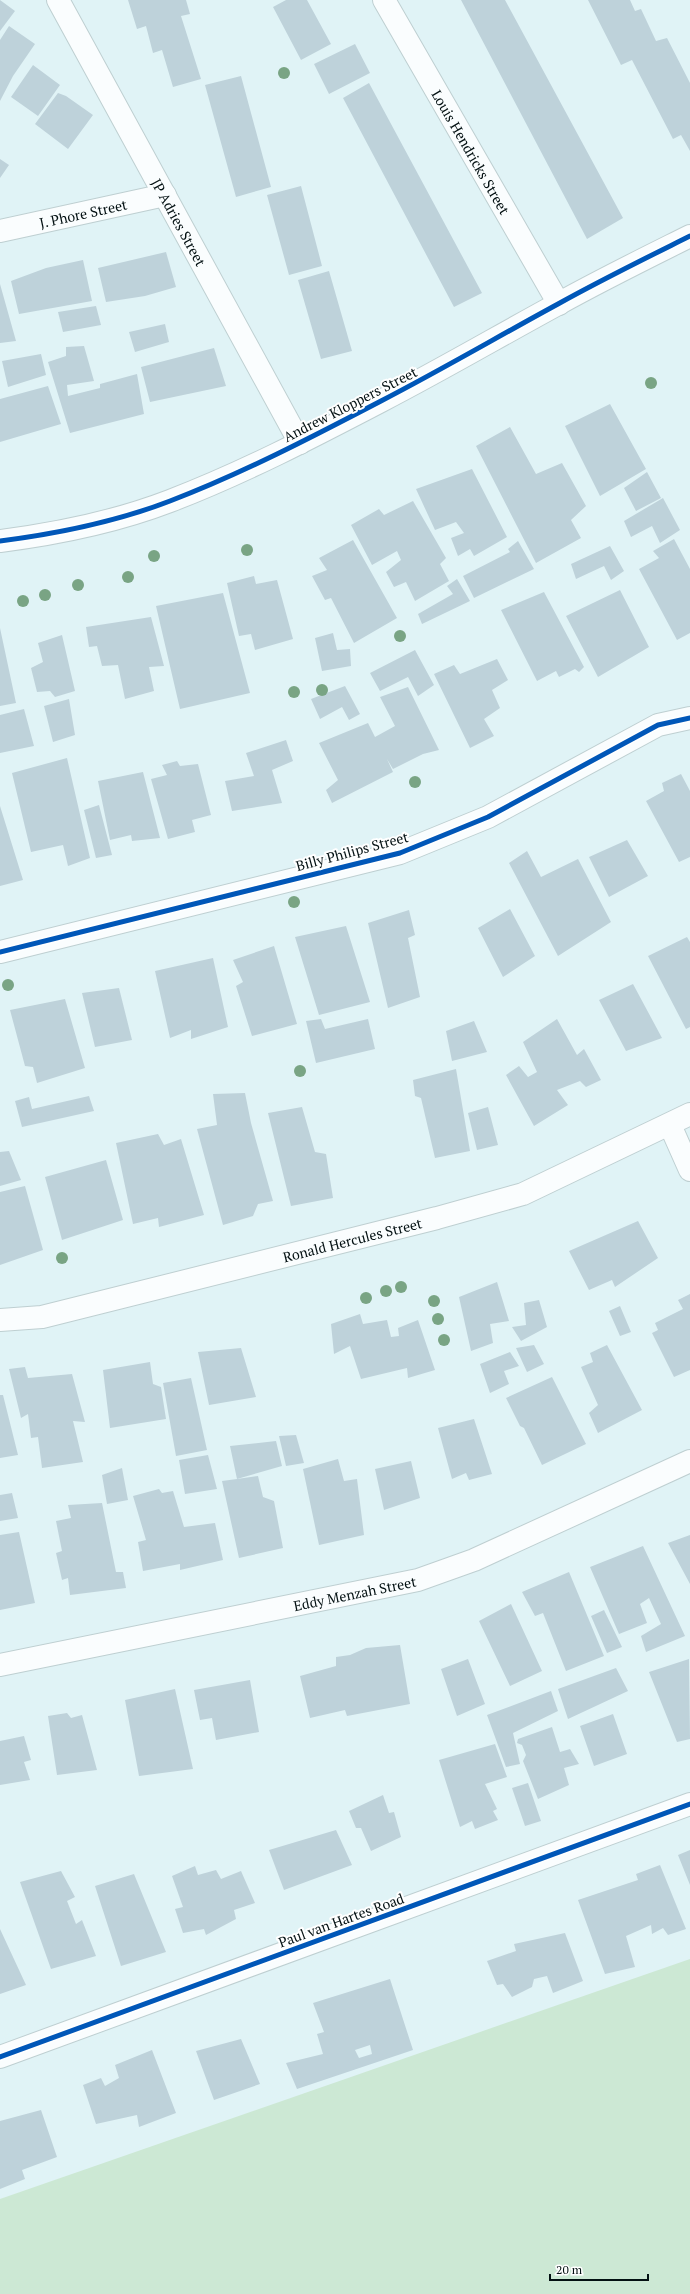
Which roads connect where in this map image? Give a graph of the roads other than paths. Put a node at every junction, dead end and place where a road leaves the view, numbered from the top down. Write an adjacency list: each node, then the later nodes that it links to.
1 (58, 0): 3 (street, JP Adries Street)
2 (384, 0): 6 (street, Louis Hendricks Street)
3 (165, 195): 4 (street, J. Phore Street); 7 (street, JP Adries Street)
4 (0, 231)
5 (690, 236): 6 (street, Andrew Kloppers Street)
6 (559, 304): 7 (street, Andrew Kloppers Street)
7 (300, 443): 8 (street, Andrew Kloppers Street)
8 (0, 541)
9 (690, 718): 10 (street, Billy Philips Street)
10 (0, 952)
11 (690, 1114): 12 (street, Ronald Hercules Street)
12 (670, 1125): 13 (street); 14 (street, Ronald Hercules Street)
13 (690, 1170)
14 (0, 1320)
15 (690, 1461): 16 (street, Eddy Menzah Street)
16 (0, 1665)
17 (690, 1804): 18 (street, Paul van Hartes Road)
18 (0, 2058)

